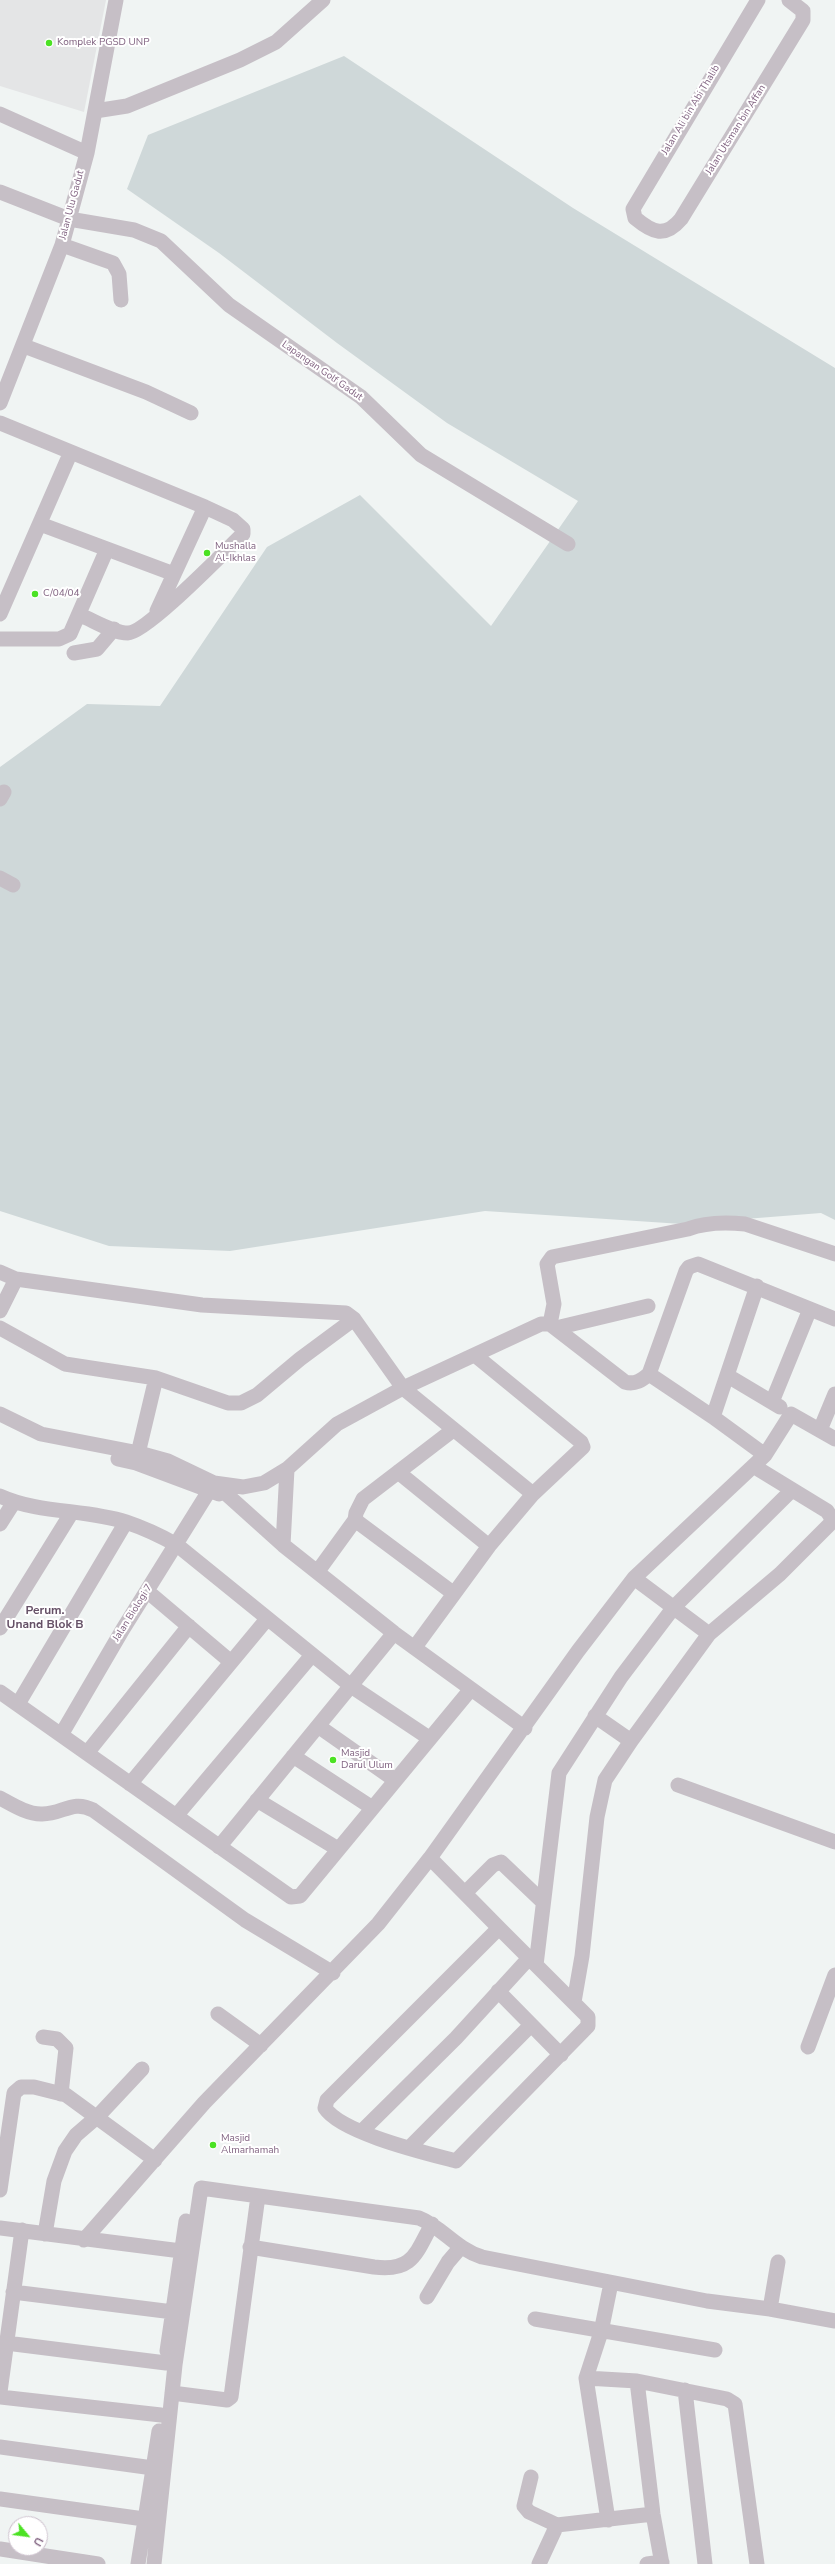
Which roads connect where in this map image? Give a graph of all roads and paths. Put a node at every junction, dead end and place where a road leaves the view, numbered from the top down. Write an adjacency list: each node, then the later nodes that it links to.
1 (116, 0): 5 (street, Jalan Ulu Gadut)
2 (323, 0): 5 (street)
3 (758, 0): 10 (street, Jalan Ali bin Abi Thalib)
4 (789, 0): 10 (street, Jalan Utsman bin Affan)
5 (95, 111): 7 (street, Jalan Ulu Gadut)
6 (0, 114): 7 (street)
7 (87, 153): 9 (street, Jalan Ulu Gadut)
8 (0, 192): 9 (street, Lapangan Golf Gadut)
9 (69, 219): 11 (street, Jalan Ulu Gadut); 20 (street, Lapangan Golf Gadut)
10 (639, 221)
11 (62, 245): 12 (street); 13 (street, Jalan Ulu Gadut)
12 (121, 300)
13 (24, 346): 14 (street, Jalan Ulu Gadut); 15 (street)
14 (1, 398)
15 (191, 413)
16 (0, 423): 17 (street)
17 (70, 454): 18 (street); 19 (street)
18 (205, 507): 22 (street); 25 (street)
19 (40, 524): 21 (street); 23 (street)
20 (568, 544)
21 (107, 549): 22 (street); 24 (street)
22 (174, 574): 25 (street)
23 (0, 614)
24 (80, 615): 26 (street); 27 (street)
25 (154, 618): 26 (street)
26 (114, 629): 28 (street)
27 (0, 639)
28 (74, 652)
29 (0, 878): 30 (street)
30 (13, 885)
31 (835, 1254): 40 (street)
32 (0, 1272): 33 (street)
33 (16, 1279): 37 (street); 38 (street)
34 (757, 1286): 36 (street); 43 (street); 44 (street)
35 (648, 1306): 40 (street)
36 (810, 1309): 39 (street); 48 (street)
37 (0, 1311)
38 (354, 1319): 45 (street); 46 (street)
39 (835, 1319)
40 (553, 1326): 42 (street); 43 (street)
41 (0, 1328): 45 (street)
42 (476, 1356): 46 (street); 63 (street)
43 (649, 1374): 51 (street)
44 (728, 1376): 48 (street); 51 (street)
45 (156, 1378): 57 (street)
46 (403, 1388): 53 (street); 59 (street)
47 (835, 1394): 54 (street)
48 (772, 1402): 50 (street)
49 (0, 1414): 57 (street)
50 (791, 1414): 54 (street); 56 (street)
51 (713, 1417): 56 (street)
52 (0, 1424): 57 (street)
53 (453, 1430): 60 (street); 63 (street)
54 (820, 1430): 55 (street)
55 (835, 1439)
56 (765, 1455): 58 (street)
57 (138, 1458): 61 (street)
58 (755, 1467): 62 (street); 73 (street)
59 (287, 1469): 61 (street); 70 (street)
60 (398, 1472): 66 (street); 71 (street)
61 (212, 1488): 69 (street, Jalan Biologi 7); 70 (street)
62 (792, 1490): 76 (street); 81 (street)
63 (533, 1494): 71 (street)
64 (7, 1499): 65 (street); 68 (street)
65 (72, 1512): 67 (street); 79 (street)
66 (355, 1520): 72 (street); 75 (street)
67 (126, 1522): 69 (street); 88 (street)
68 (0, 1524)
69 (177, 1545): 74 (street, Jalan Biologi 7); 77 (street)
70 (283, 1545): 72 (street)
71 (489, 1546): 75 (street)
72 (318, 1571): 80 (street)
73 (634, 1578): 76 (street); 91 (street)
74 (147, 1591): 78 (street); 92 (street, Jalan Biologi 7)
75 (453, 1593): 82 (street)
76 (674, 1607): 81 (street); 89 (street)
77 (267, 1619): 83 (street); 84 (street)
78 (189, 1626): 84 (street); 95 (street)
79 (0, 1628)
80 (394, 1633): 82 (street); 85 (street)
81 (709, 1634): 94 (street)
82 (415, 1647): 86 (street)
83 (312, 1655): 85 (street); 103 (street)
84 (231, 1662): 98 (street)
85 (351, 1686): 90 (street); 93 (street)
86 (471, 1689): 91 (street); 93 (street)
87 (0, 1692): 88 (street)
88 (18, 1704): 92 (street)
89 (595, 1716): 94 (street); 109 (street)
90 (318, 1726): 96 (street); 97 (street)
91 (525, 1728): 107 (street)
92 (61, 1735): 95 (street)
93 (429, 1738): 97 (street)
94 (631, 1741): 115 (street)
95 (87, 1754): 98 (street)
96 (293, 1756): 101 (street); 102 (street)
97 (394, 1780): 102 (street)
98 (130, 1784): 103 (street)
99 (678, 1785): 104 (street)
100 (0, 1798): 112 (street)
101 (257, 1800): 105 (street); 106 (street)
102 (371, 1807): 106 (street)
103 (176, 1816): 105 (street)
104 (835, 1842)
105 (219, 1847): 106 (street)
106 (338, 1849)
107 (430, 1858): 108 (street); 112 (street)
108 (465, 1893): 109 (street); 110 (street)
109 (543, 1902): 111 (street)
110 (499, 1928): 111 (street); 125 (street)
111 (533, 1961): 114 (street); 115 (street)
112 (333, 1973): 119 (street)
113 (835, 1975): 120 (street)
114 (498, 1991): 117 (street); 125 (street)
115 (574, 2002): 121 (street)
116 (218, 2014): 119 (street)
117 (530, 2025): 121 (street); 126 (street)
118 (43, 2037): 123 (street)
119 (261, 2045): 127 (street)
120 (808, 2047)
121 (561, 2056): 128 (street)
122 (142, 2069): 124 (street)
123 (61, 2094): 124 (street); 131 (street)
124 (98, 2116): 127 (street); 136 (street)
125 (362, 2131): 126 (street)
126 (409, 2148): 128 (street)
127 (155, 2160): 137 (street)
128 (456, 2161): 129 (street)
129 (471, 2164)
130 (201, 2187): 132 (street); 140 (street); 157 (street)
131 (0, 2190)
132 (258, 2196): 133 (street); 138 (street)
133 (432, 2224): 138 (street); 139 (street)
134 (0, 2228): 135 (street)
135 (22, 2230): 136 (street); 143 (street)
136 (45, 2234): 137 (street)
137 (84, 2240): 140 (street)
138 (250, 2247): 157 (street)
139 (460, 2248): 142 (street); 144 (street)
140 (181, 2251): 146 (street)
141 (778, 2262): 145 (street)
142 (611, 2283): 145 (street); 149 (street)
143 (13, 2292): 146 (street); 150 (street)
144 (427, 2297)
145 (770, 2308): 148 (street)
146 (173, 2312): 152 (street)
147 (535, 2319): 149 (street)
148 (835, 2321)
149 (601, 2332): 151 (street); 153 (street)
150 (6, 2343): 152 (street); 156 (street)
151 (715, 2350)
152 (166, 2364): 159 (street)
153 (586, 2378): 154 (street); 166 (street)
154 (638, 2381): 155 (street); 164 (street)
155 (684, 2390): 174 (street); 175 (street)
156 (0, 2392)
157 (172, 2393): 172 (street)
158 (0, 2397): 159 (street)
159 (161, 2415): 161 (street)
160 (0, 2447): 161 (street)
161 (153, 2468): 165 (street)
162 (531, 2477): 167 (street)
163 (0, 2499): 165 (street)
164 (653, 2514): 166 (street); 169 (street)
165 (144, 2520): 171 (street)
166 (608, 2520): 167 (street)
167 (557, 2525): 173 (street)
168 (0, 2549): 170 (street)
169 (657, 2563)
170 (98, 2564)
171 (138, 2564)
172 (154, 2564)
173 (540, 2564)
174 (705, 2564)
175 (757, 2564)

